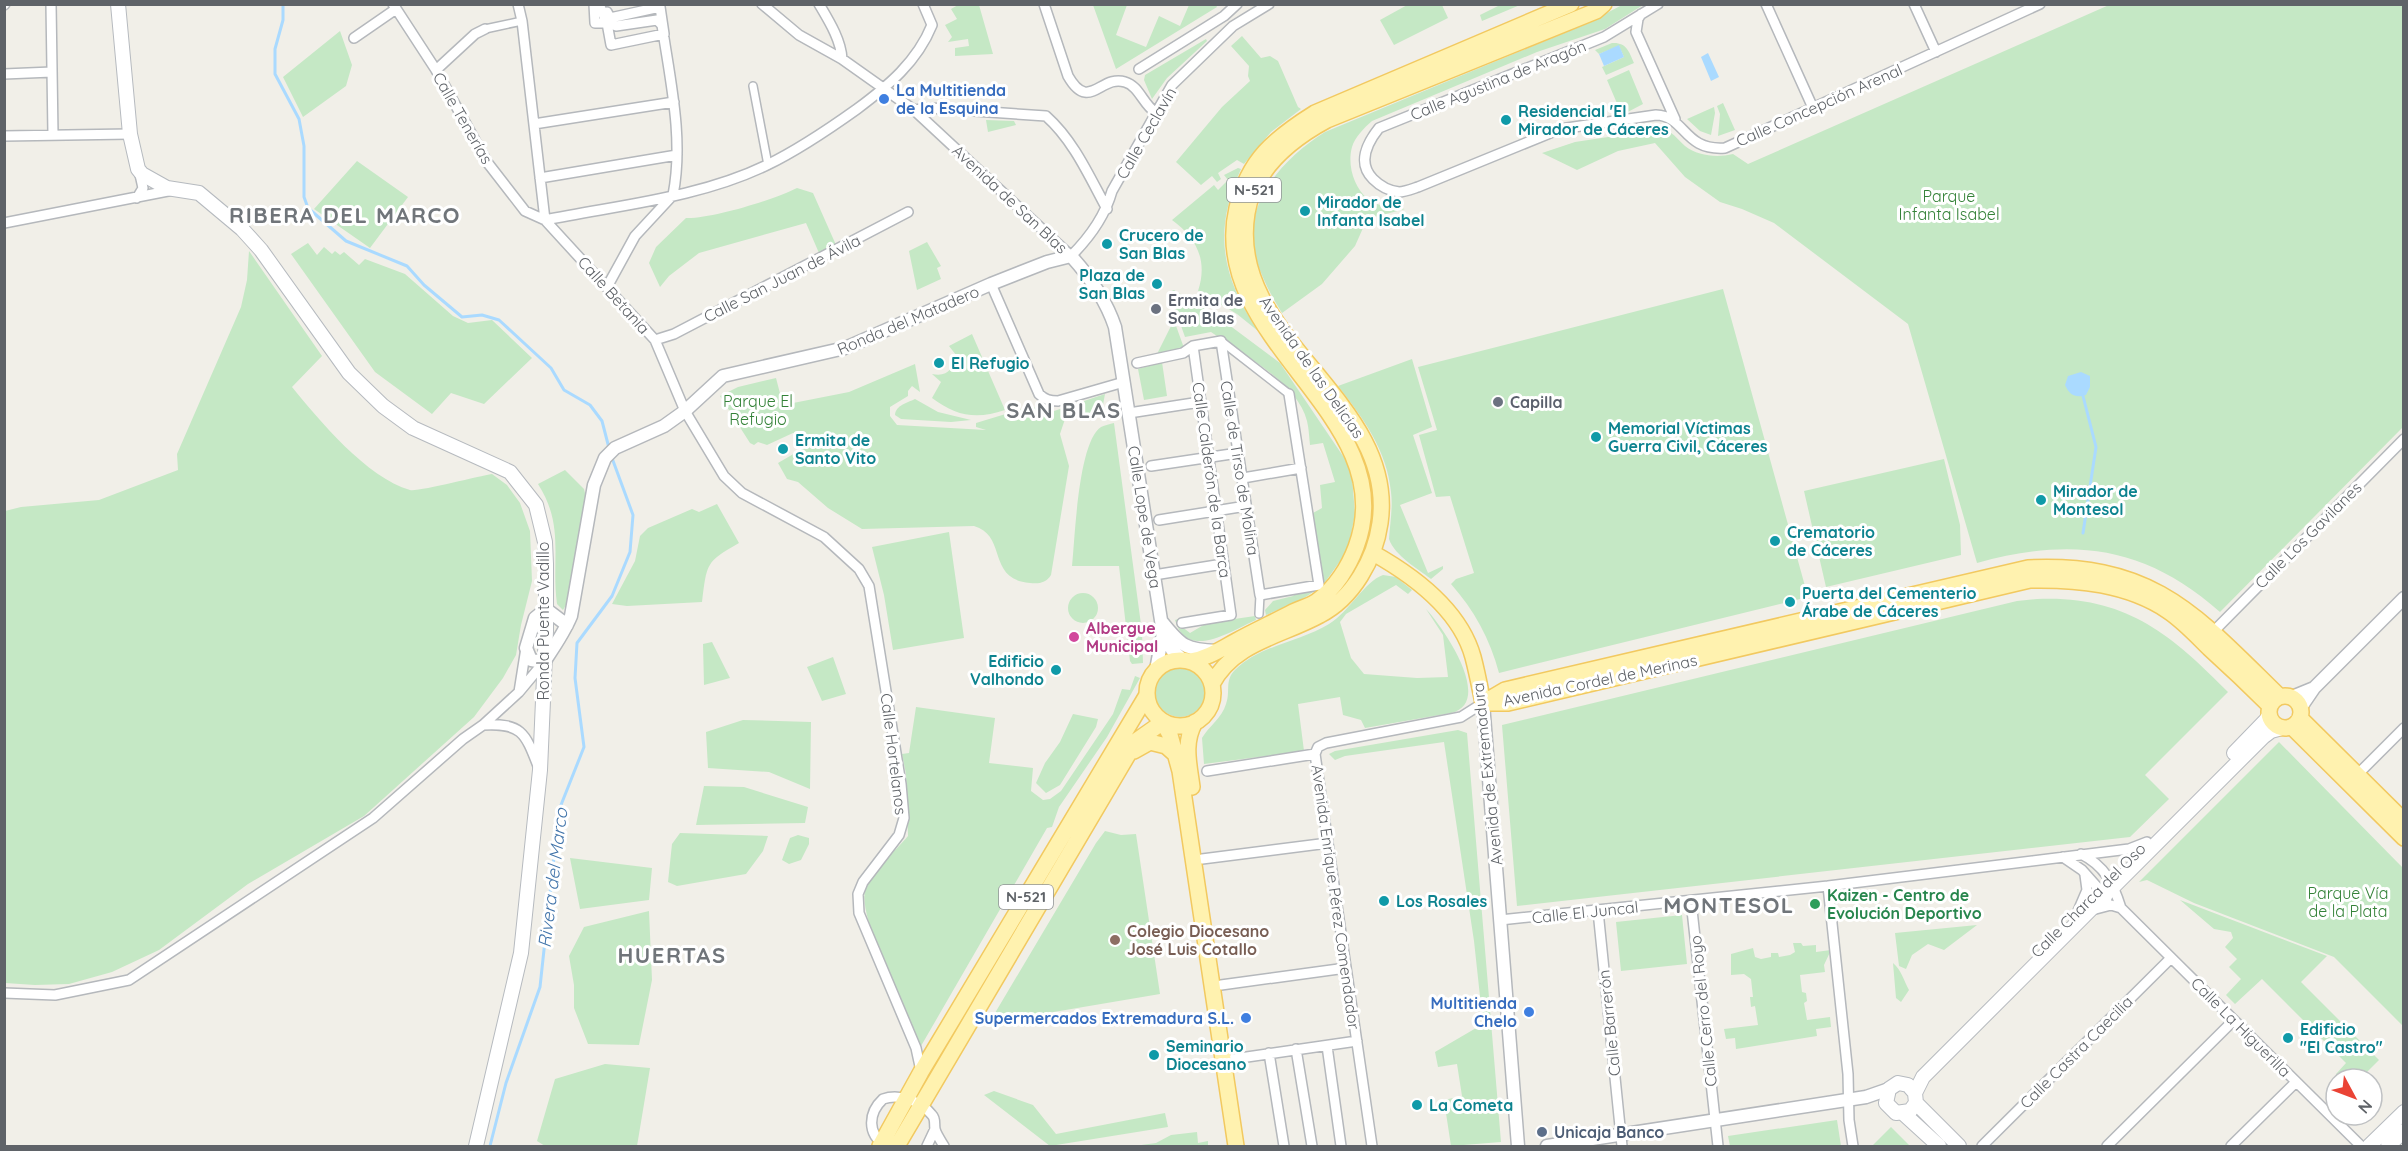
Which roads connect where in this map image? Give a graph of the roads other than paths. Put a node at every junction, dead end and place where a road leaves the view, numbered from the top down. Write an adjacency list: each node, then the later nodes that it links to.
1 (51, 4): 30 (street)
2 (118, 4): 40 (main road)
3 (518, 4): 21 (street)
4 (597, 4): 24 (street); 24 (street)
5 (603, 4): 24 (street)
6 (762, 4): 27 (street, Avenida de San Blas)
7 (819, 4): 27 (street)
8 (923, 4): 33 (street)
9 (1044, 4): 37 (street)
10 (1237, 4): 20 (street)
11 (1269, 4): 22 (street, Calle Ceclavín)
12 (1571, 4): 72 (main road, Avenida de las Delicias / N-521)
13 (1604, 4): 78 (main road, Avenida de las Delicias / N-521)
14 (1658, 4): 19 (street, Calle Agustina de Aragón)
15 (1766, 4): 35 (street)
16 (1914, 4): 26 (street)
17 (2040, 4): 26 (street, Calle Concepción Arenal)
18 (395, 7): 25 (street); 29 (street, Calle Tenerías)
19 (1641, 14): 38 (street); 38 (street, Calle Agustina de Aragón)
20 (1224, 16): 22 (street); 28 (street)
21 (522, 21): 23 (street); 39 (street)
22 (1233, 26): 37 (street, Calle Ceclavín)
23 (485, 29): 29 (street)
24 (664, 34): 34 (street)
25 (354, 38)
26 (1936, 52): 35 (street, Calle Concepción Arenal)
27 (842, 58): 33 (street, Avenida de San Blas)
28 (1139, 69)
29 (436, 70): 52 (street, Calle Tenerías)
30 (52, 72): 31 (street); 41 (street)
31 (4, 74)
32 (753, 86): 44 (street)
33 (884, 89): 36 (street, Avenida de San Blas); 44 (street)
34 (674, 102): 39 (street); 43 (street)
35 (1813, 108): 38 (street, Calle Concepción Arenal)
36 (914, 110): 50 (street); 54 (street, Avenida de San Blas)
37 (1155, 112): 50 (street, Calle Ceclavín)
38 (1676, 121)
39 (534, 124): 46 (street)
40 (130, 134): 41 (street); 45 (main road)
41 (53, 135): 42 (street)
42 (4, 136)
43 (676, 155): 46 (street); 48 (street)
44 (768, 165): 48 (street)
45 (138, 169): 47 (main road, Ronda Puente Vadillo); 49 (street)
46 (540, 178): 52 (street)
47 (178, 189): 49 (street); 85 (main road, Ronda Puente Vadillo)
48 (673, 195): 52 (street); 56 (street)
49 (137, 198): 53 (street)
50 (1107, 208): 54 (street, Calle Ceclavín)
51 (908, 212): 57 (street, Calle San Juan de Ávila)
52 (545, 220): 56 (street, Calle Betania)
53 (4, 223)
54 (1071, 256): 55 (street, Ronda del Matadero); 61 (street, Avenida de San Blas)
55 (991, 284): 62 (street); 65 (street, Ronda del Matadero)
56 (607, 287): 57 (street, Calle Betania)
57 (655, 340): 65 (street, Calle Betania)
58 (1221, 341): 59 (street); 63 (street); 68 (street, Calle de Tirso de Molina)
59 (1193, 346): 60 (street); 64 (street, Calle Calderón de la Barca)
60 (1137, 363): 61 (street)
61 (1121, 367): 62 (street, Avenida de San Blas)
62 (1124, 382): 66 (street, Avenida de San Blas)
63 (1290, 394): 71 (street)
64 (1200, 402): 66 (street); 69 (street, Calle Calderón de la Barca)
65 (685, 411): 77 (street, Calle Betania); 85 (street, Ronda Puente Vadillo)
66 (1129, 413): 80 (street, Calle Lope de Vega)
67 (2403, 438): 88 (street, Calle Los Gavilanes)
68 (1238, 453): 69 (street); 73 (street, Calle de Tirso de Molina)
69 (1208, 458): 70 (street); 75 (street, Calle Calderón de la Barca)
70 (1151, 466)
71 (1301, 468): 73 (street); 81 (street)
72 (1362, 476): 78 (main road); 81 (main road, Avenida de las Delicias / N-521)
73 (1243, 478): 74 (street, Calle de Tirso de Molina)
74 (1246, 506): 75 (street); 82 (street, Calle de Tirso de Molina)
75 (1215, 510): 76 (street); 79 (street, Calle Calderón de la Barca)
76 (1159, 520)
77 (824, 537): 133 (street, Calle Hortelanos)
78 (1373, 553): 81 (main road); 94 (main road, Avenida de las Delicias / N-521); 97 (main road, Avenida de Extremadura)
79 (1223, 564): 80 (street); 86 (street, Calle Calderón de la Barca)
80 (1154, 575): 87 (street, Calle Lope de Vega)
81 (1318, 593): 82 (street); 90 (main road, Avenida de las Delicias / N-521)
82 (1260, 595): 84 (street)
83 (2403, 598): 98 (street)
84 (1259, 614)
85 (557, 617): 89 (street); 92 (main road, Ronda Puente Vadillo); 92 (street)
86 (1182, 623)
87 (1162, 627): 90 (street); 91 (street, Calle Lope de Vega); 93 (street, Calle Lope de Vega)
88 (2213, 632): 97 (main road, Avenida Cordel de Merinas); 98 (main road, Avenida Cordel de Merinas)
89 (526, 648): 92 (street); 95 (street)
90 (1218, 651): 91 (main road, Avenida de las Delicias / N-521)
91 (1187, 660): 93 (main road); 94 (main road)
92 (544, 662): 95 (street); 106 (main road, Ronda Puente Vadillo)
93 (1156, 670): 96 (main road)
94 (1212, 684): 100 (main road)
95 (519, 692): 101 (street)
96 (1146, 695): 99 (main road); 133 (main road, N-521)
97 (1483, 703): 98 (main road, Avenida Cordel de Merinas); 105 (street, Avenida Enrique Pérez Comendador); 122 (street, Avenida de Extremadura)
98 (2286, 712): 108 (main road, Avenida Cordel de Merinas); 110 (main road, Avenida Cordel de Merinas); 111 (main road, Calle Charca del Oso); 118 (main road, Calle Charca del Oso)
99 (1163, 722): 100 (main road); 103 (main road, N-521); 104 (main road)
100 (1195, 722): 115 (main road)
101 (483, 725): 106 (street); 126 (street)
102 (2403, 728): 108 (street)
103 (1129, 754): 104 (main road); 140 (main road, N-521)
104 (1175, 754): 152 (main road)
105 (1315, 754): 107 (street); 112 (street, Avenida Enrique Pérez Comendador)
106 (540, 770): 148 (main road, Ronda Puente Vadillo)
107 (1207, 771)
108 (2357, 775): 109 (main road, Avenida Cordel de Merinas)
109 (2403, 821)
110 (2403, 838)
111 (2147, 842): 113 (street, Calle El Juncal); 118 (main road, Calle Charca del Oso)
112 (1328, 843): 115 (street); 124 (street, Avenida Enrique Pérez Comendador)
113 (2080, 854): 114 (street, Calle El Juncal); 118 (street)
114 (2063, 857): 116 (street); 117 (street, Calle El Juncal)
115 (1202, 859): 125 (main road)
116 (2082, 870): 118 (street); 121 (street)
117 (1828, 886): 119 (street, Calle El Juncal); 139 (street)
118 (2111, 894): 121 (main road, Calle Charca del Oso); 121 (street); 123 (street, Calle La Higuerilla)
119 (1692, 901): 120 (street, Calle El Juncal); 144 (street, Calle Cerro del Royo)
120 (1598, 910): 122 (street, Calle El Juncal); 147 (street, Calle Barrerón)
121 (2083, 912): 136 (main road, Calle Charca del Oso); 136 (main road, Calle Charca del Oso)
122 (1500, 920): 158 (street, Avenida de Extremadura)
123 (2171, 958): 127 (street, Calle La Higuerilla); 164 (street, Calle Castra Caecilia)
124 (1346, 968): 125 (street); 128 (street, Avenida Enrique Pérez Comendador)
125 (1221, 985): 132 (main road)
126 (4, 993)
127 (2234, 1020): 134 (street, Calle La Higuerilla); 165 (street)
128 (1357, 1041): 129 (street); 157 (street, Avenida Enrique Pérez Comendador)
129 (1327, 1046): 130 (street); 156 (street)
130 (1296, 1049): 131 (street); 155 (street)
131 (1269, 1053): 132 (street); 154 (street)
132 (1233, 1059): 153 (main road)
133 (921, 1072): 138 (main road, N-521)
134 (2296, 1082): 166 (street); 167 (street, Calle La Higuerilla)
135 (1889, 1089): 136 (main road); 137 (street); 141 (main road)
136 (1912, 1093): 143 (main road); 163 (main road)
137 (1866, 1097): 139 (street); 141 (street)
138 (907, 1099): 140 (street); 149 (main road, N-521); 149 (street)
139 (1848, 1099): 144 (street); 161 (street)
140 (921, 1106): 145 (street); 149 (main road, N-521)
141 (1887, 1106): 143 (main road)
142 (2403, 1112): 168 (main road)
143 (1904, 1114): 162 (main road)
144 (1714, 1121): 147 (street); 160 (street, Calle Cerro del Royo)
145 (935, 1129): 150 (street); 151 (street)
146 (2403, 1131): 169 (main road)
147 (1622, 1141): 159 (street)
148 (476, 1146)
149 (887, 1146)
150 (927, 1146)
151 (944, 1146)
152 (1236, 1146)
153 (1246, 1146)
154 (1284, 1146)
155 (1312, 1146)
156 (1341, 1146)
157 (1372, 1146)
158 (1518, 1146)
159 (1548, 1146)
160 (1718, 1146)
161 (1853, 1146)
162 (1939, 1146)
163 (1959, 1146)
164 (1982, 1146)
165 (2107, 1146)
166 (2231, 1146)
167 (2361, 1146)
168 (2369, 1146)
169 (2388, 1146)

